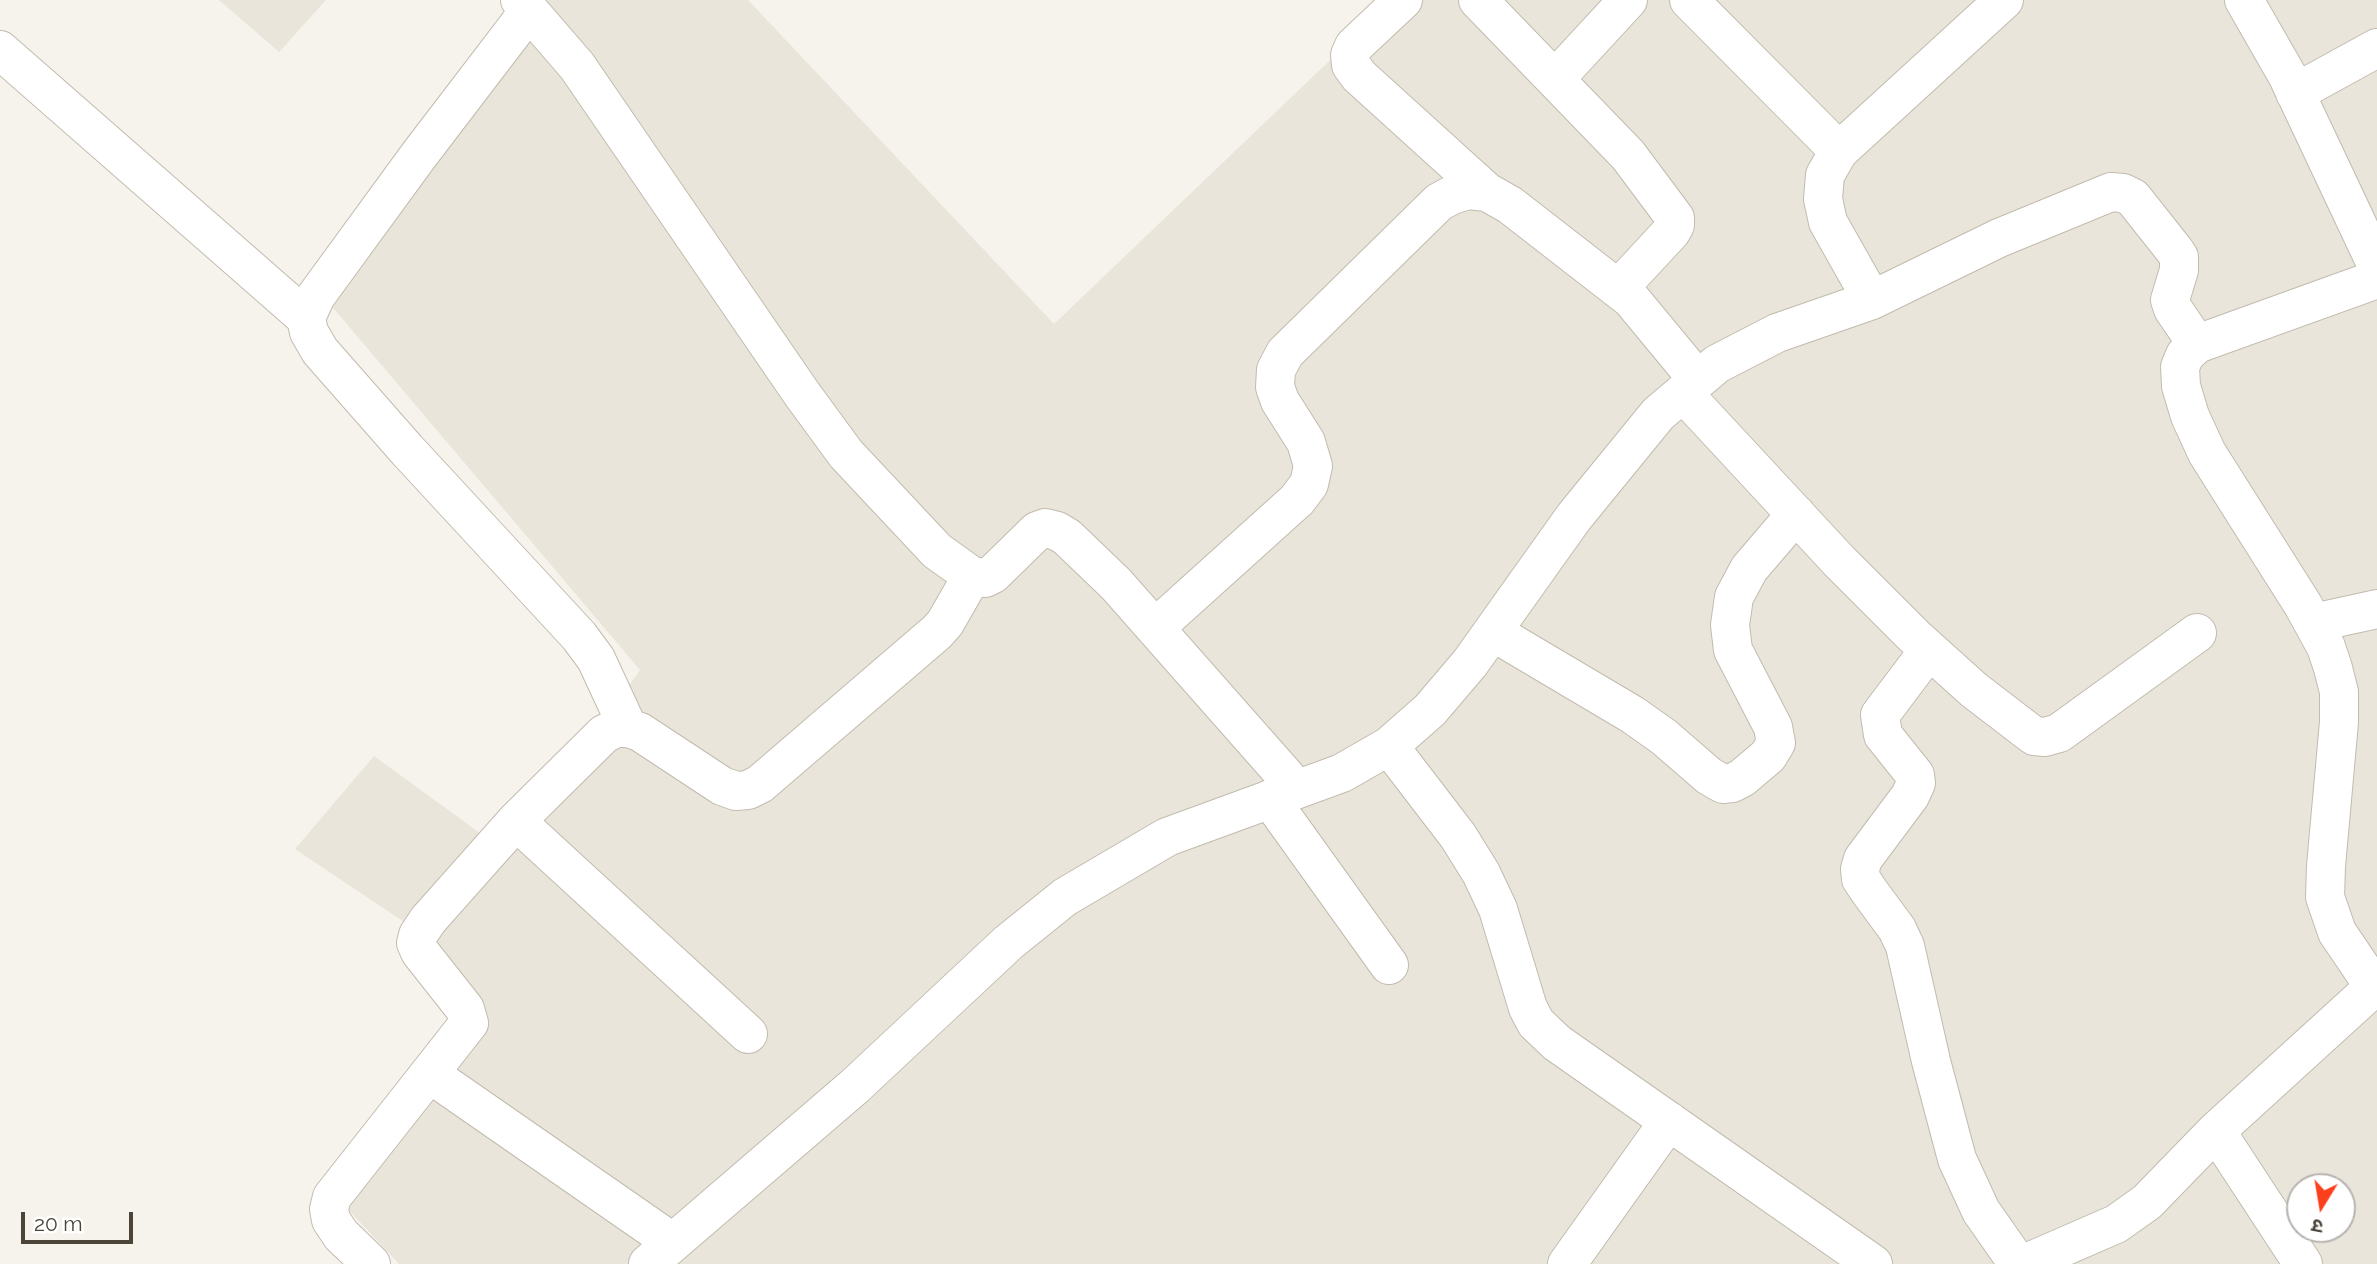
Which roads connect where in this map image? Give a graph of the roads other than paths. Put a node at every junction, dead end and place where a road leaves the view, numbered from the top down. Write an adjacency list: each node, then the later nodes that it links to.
1 (1403, 0): 13 (street)
2 (1478, 0): 10 (street)
3 (1628, 0): 10 (street)
4 (1689, 0): 12 (street)
5 (2004, 0): 12 (street)
6 (2244, 0): 11 (street)
7 (538, 9): 18 (street); 22 (street)
8 (2377, 48): 11 (street)
9 (0, 50): 18 (street)
10 (1555, 79): 16 (street)
11 (2295, 93): 14 (street)
12 (1839, 151): 17 (street)
13 (1487, 192): 16 (street); 25 (street)
14 (2377, 265)
15 (2377, 279): 19 (street)
16 (1618, 289): 20 (street)
17 (1872, 300): 19 (street); 20 (street)
18 (306, 318): 29 (street)
19 (2197, 344): 24 (street)
20 (1690, 387): 21 (street); 26 (street)
21 (1796, 514): 26 (street); 28 (street)
22 (972, 576): 25 (street); 29 (street)
23 (2377, 609): 24 (street)
24 (2313, 623): 34 (street)
25 (1155, 628): 31 (street)
26 (1493, 632): 30 (street)
27 (2197, 633): 28 (street)
28 (1929, 650): 43 (street)
29 (628, 728): 32 (street)
30 (1390, 746): 31 (street); 37 (street)
31 (1284, 794): 33 (street); 39 (street)
32 (516, 821): 35 (street); 36 (street)
33 (1389, 965)
34 (2376, 989): 38 (street)
35 (748, 1034)
36 (430, 1074): 39 (street); 40 (street)
37 (1670, 1121): 41 (street); 42 (street)
38 (2216, 1131): 43 (street); 44 (street)
39 (660, 1253)
40 (371, 1264)
41 (1567, 1264)
42 (1873, 1264)
43 (2021, 1264)
44 (2303, 1264)

